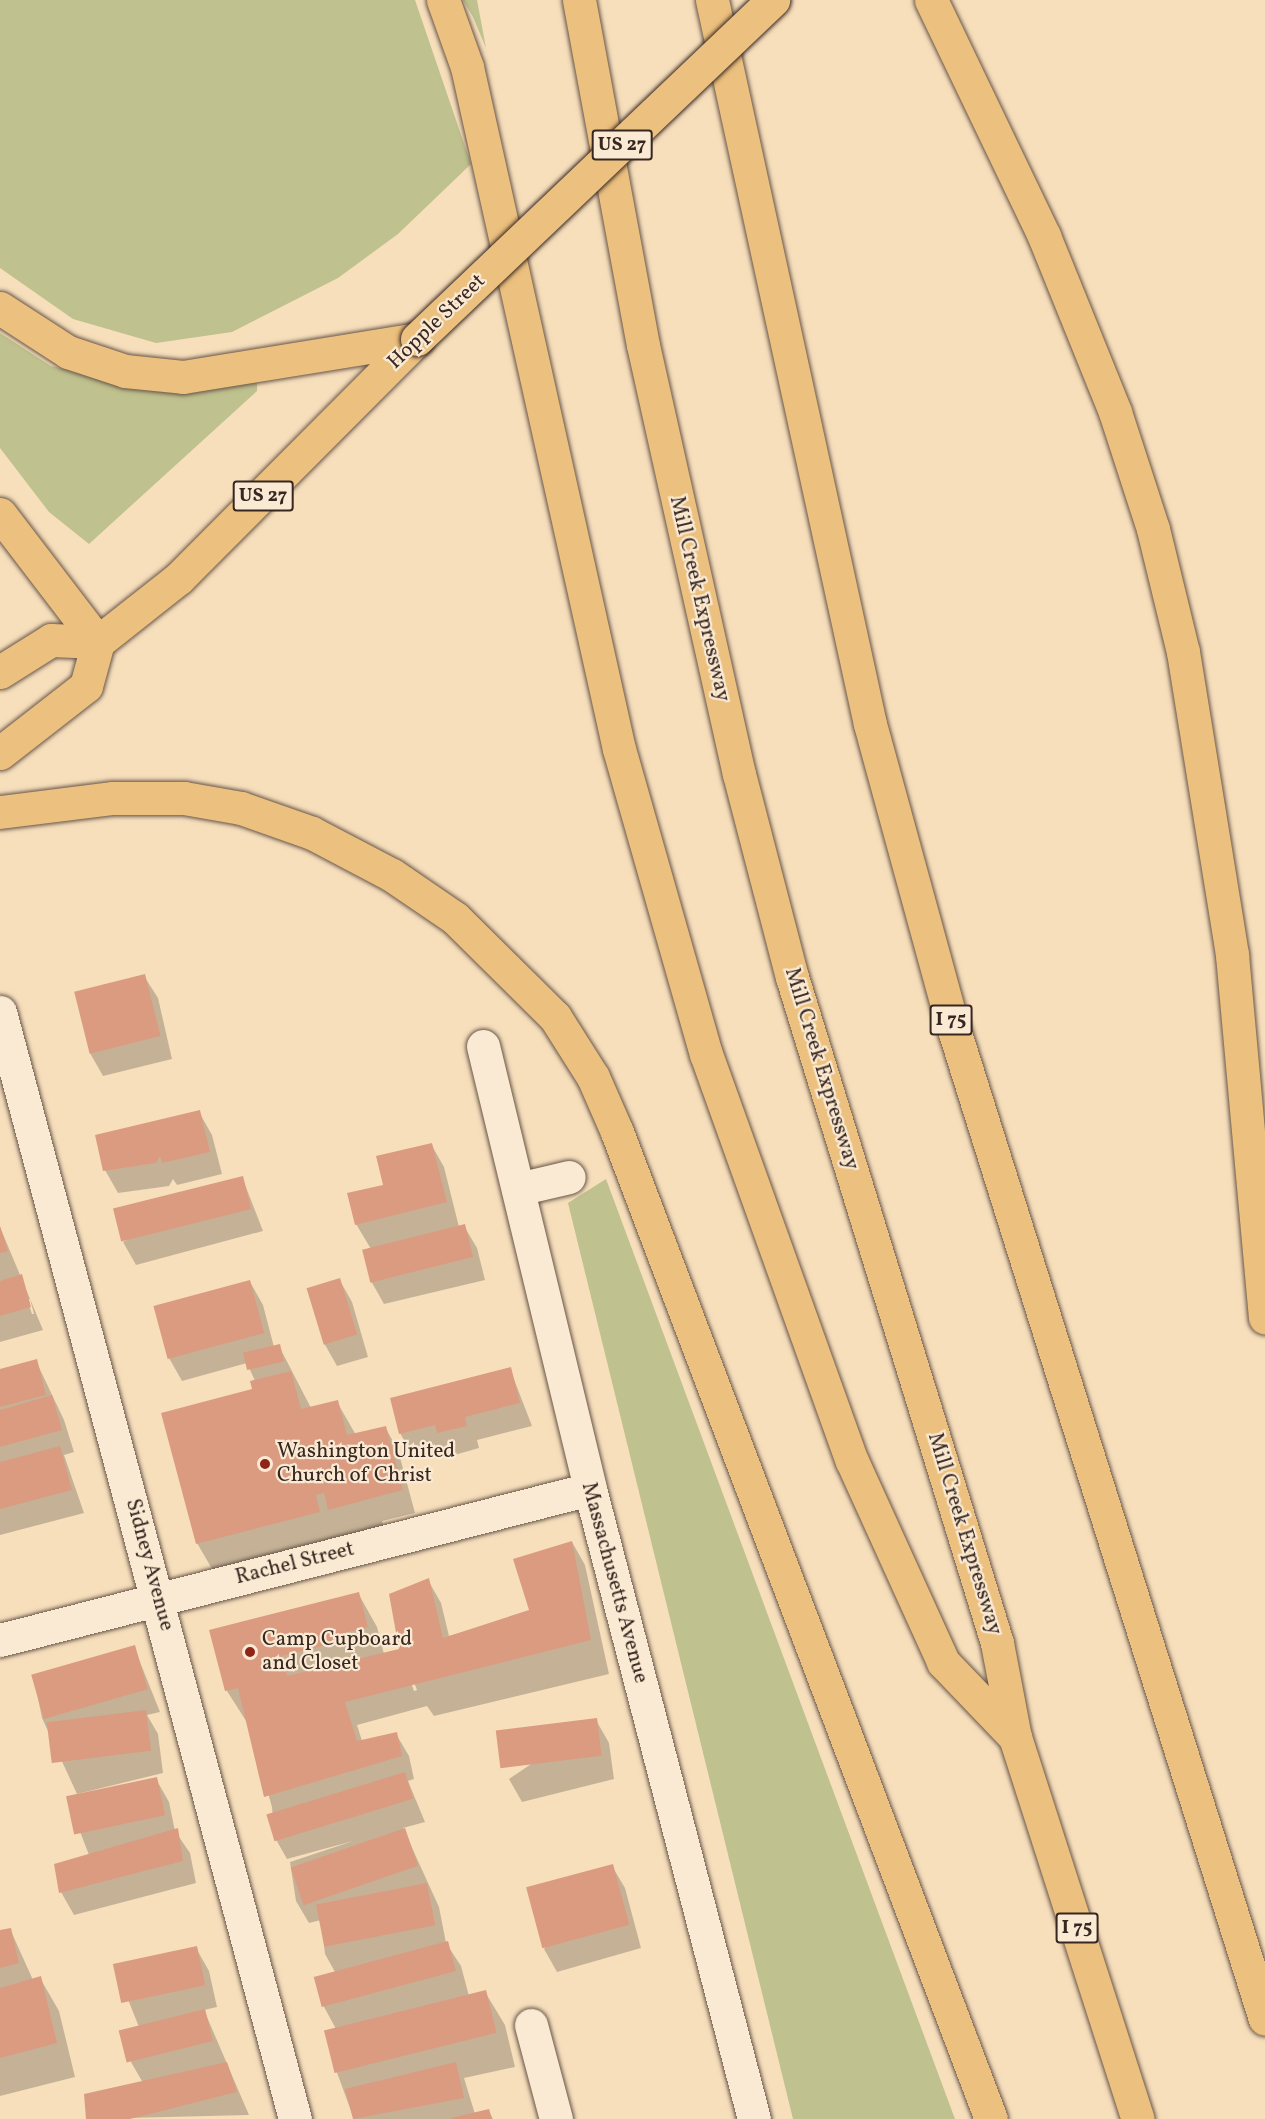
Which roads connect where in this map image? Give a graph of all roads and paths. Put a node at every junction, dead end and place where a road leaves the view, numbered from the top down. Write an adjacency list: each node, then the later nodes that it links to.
1 (443, 0): 21 (main road)
2 (579, 0): 21 (main road, Mill Creek Expressway / I 75)
3 (712, 0): 22 (main road, I 75)
4 (774, 0): 7 (main road, Hopple Street / US 27, bridge)
5 (931, 0): 17 (main road)
6 (0, 308): 7 (main road)
7 (417, 339): 9 (main road, Hopple Street / US 27)
8 (0, 514): 9 (main road)
9 (98, 642): 10 (main road); 11 (main road)
10 (0, 672)
11 (0, 753)
12 (0, 812): 27 (main road)
13 (0, 1012): 19 (street, Sidney Avenue)
14 (483, 1046): 16 (street, Massachusetts Avenue)
15 (569, 1178): 16 (street)
16 (518, 1189): 18 (street, Massachusetts Avenue)
17 (1265, 1318)
18 (590, 1489): 19 (street, Rachel Street); 26 (street, Massachusetts Avenue)
19 (159, 1599): 20 (street, Rachel Street); 24 (street, Sidney Avenue)
20 (0, 1640)
21 (1015, 1737): 28 (main road, Mill Creek Expressway / I 75)
22 (1265, 2019)
23 (531, 2025): 25 (street)
24 (295, 2119)
25 (556, 2119)
26 (754, 2119)
27 (991, 2119)
28 (1138, 2119)

